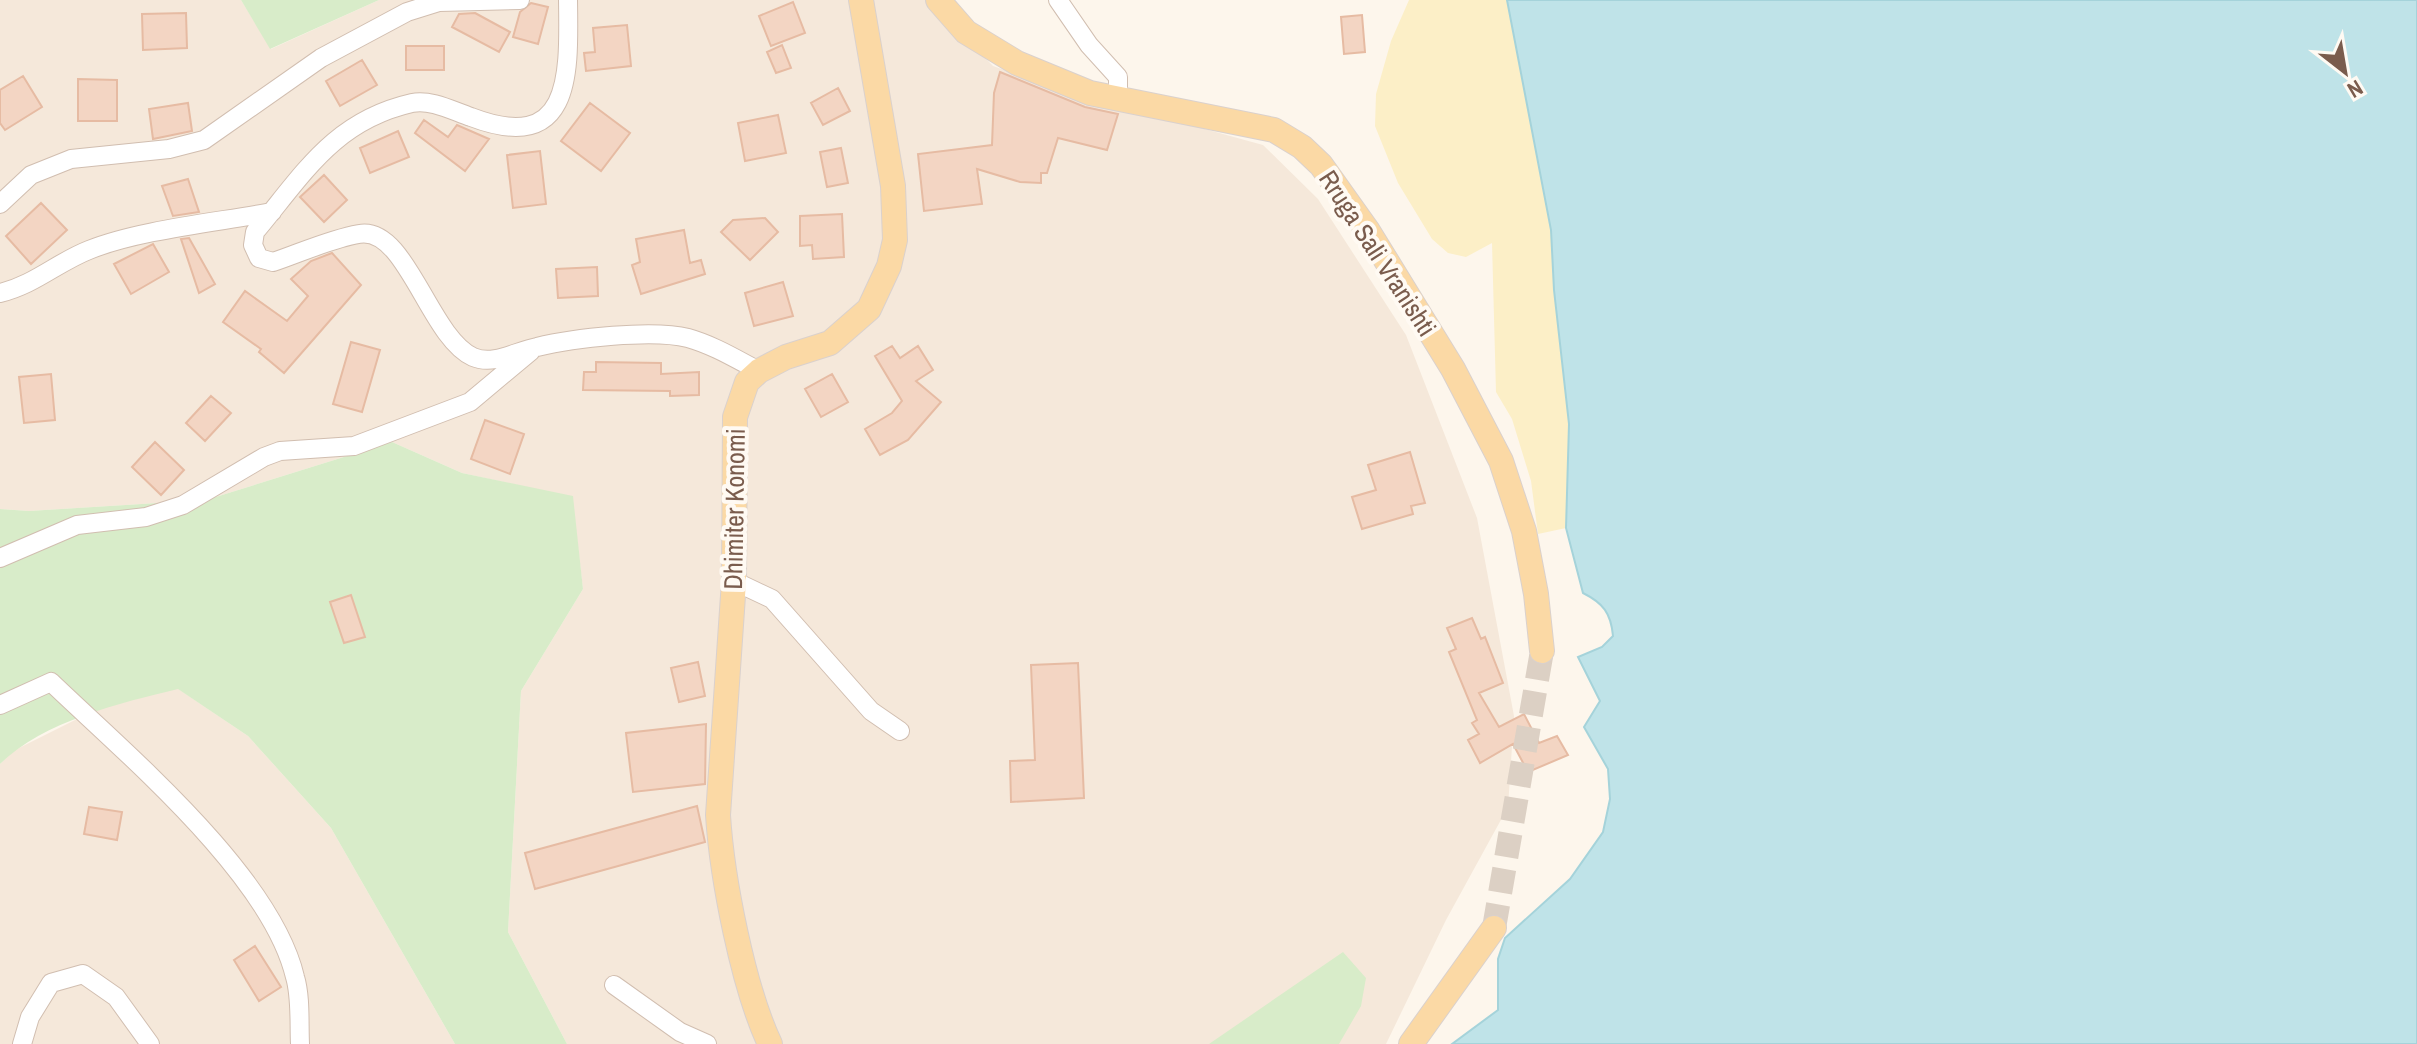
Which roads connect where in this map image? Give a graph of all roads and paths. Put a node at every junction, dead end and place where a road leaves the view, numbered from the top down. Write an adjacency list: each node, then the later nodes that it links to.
1 (520, 0): 7 (street)
2 (568, 0): 8 (street)
3 (861, 0): 11 (main road)
4 (938, 0): 6 (main road, Rruga Sali Vranishti)
5 (1058, 0): 6 (street)
6 (1118, 100): 14 (main road, Rruga Sali Vranishti)
7 (0, 204)
8 (272, 212): 9 (street); 10 (street)
9 (0, 293)
10 (537, 347): 11 (street); 12 (street)
11 (759, 371): 13 (main road, Dhimiter Konomi)
12 (0, 558)
13 (734, 581): 16 (street); 23 (main road, Dhimiter Konomi)
14 (1542, 651)
15 (0, 705): 21 (street)
16 (900, 731)
17 (1494, 928): 24 (main road)
18 (614, 985): 22 (street)
19 (22, 1044): 20 (street)
20 (150, 1044)
21 (300, 1044)
22 (707, 1044)
23 (770, 1044)
24 (1411, 1044)

